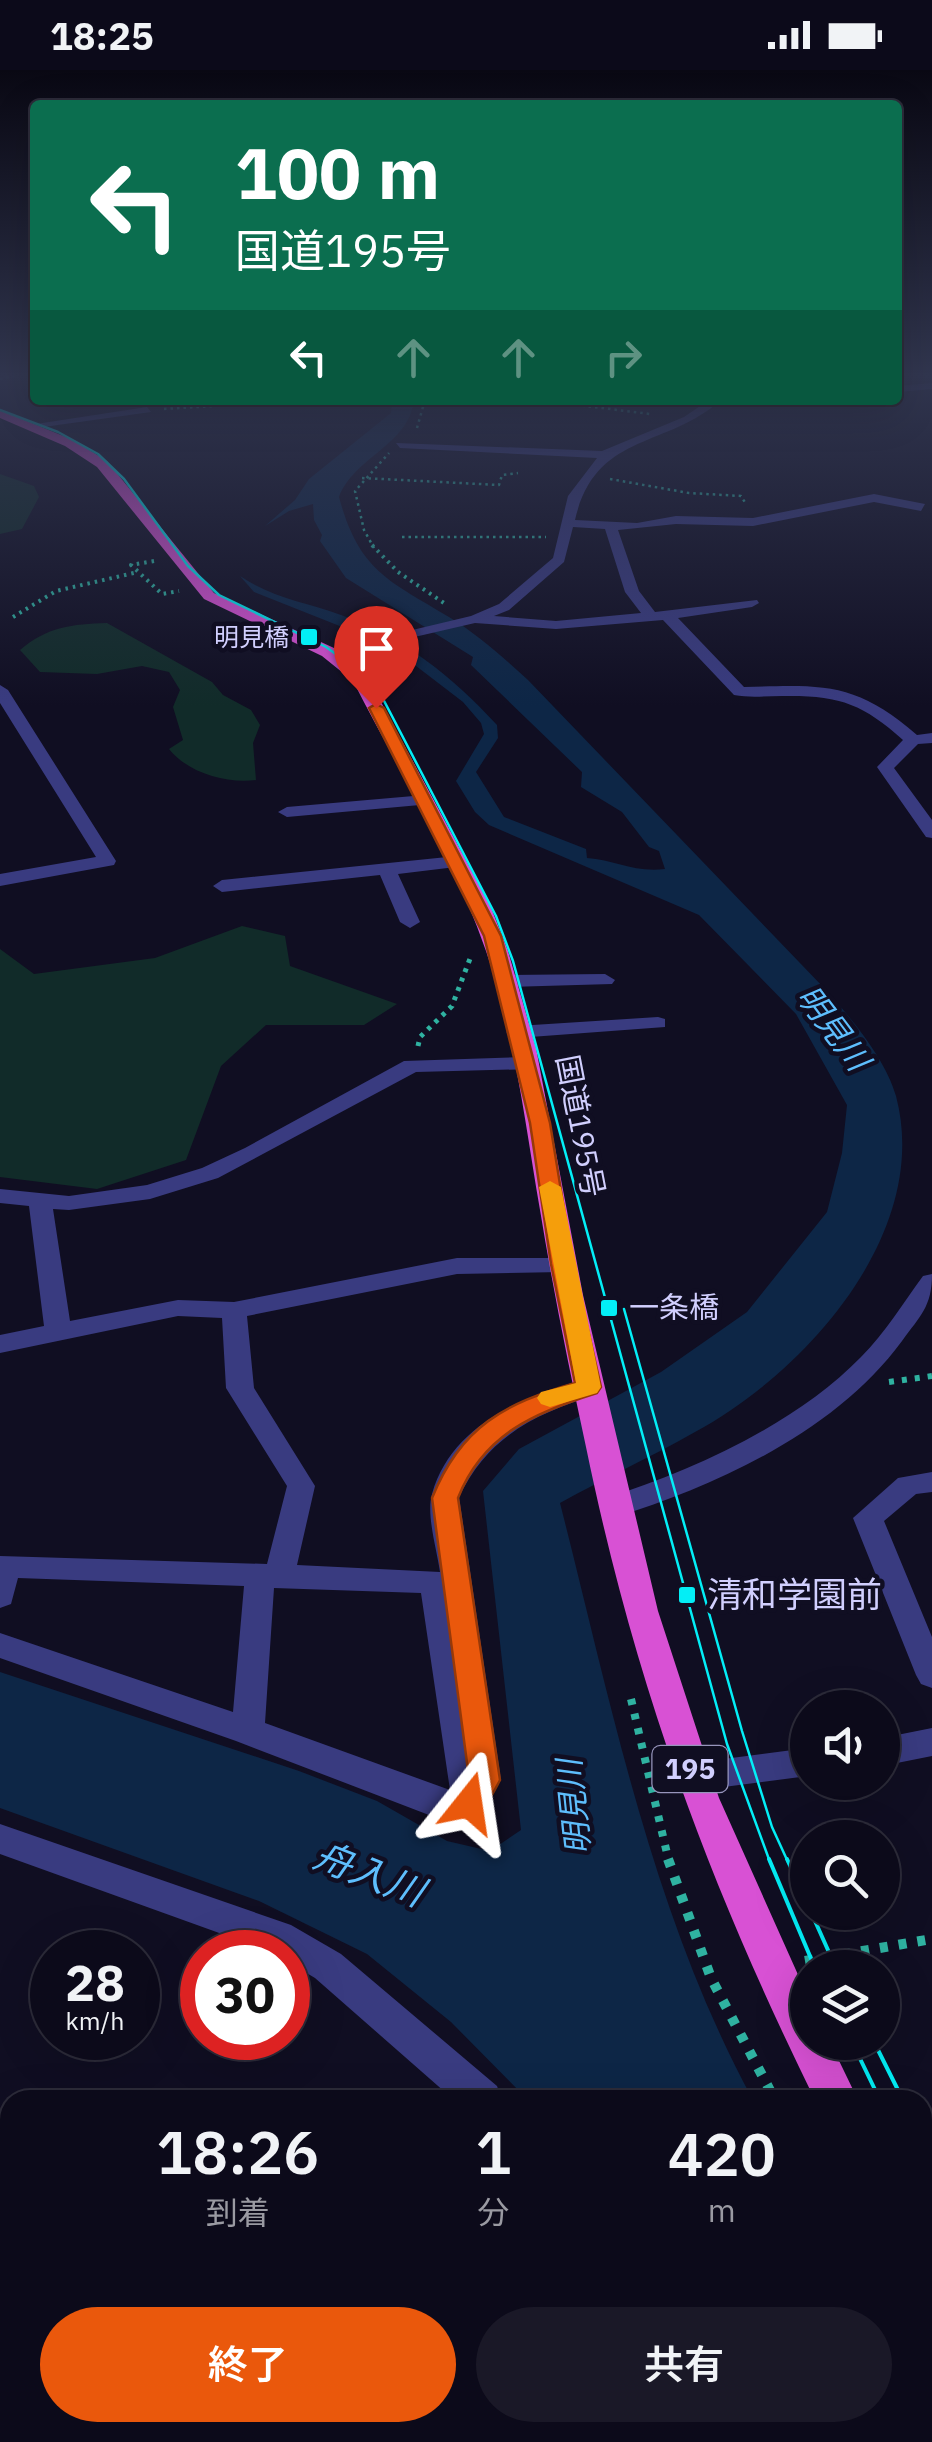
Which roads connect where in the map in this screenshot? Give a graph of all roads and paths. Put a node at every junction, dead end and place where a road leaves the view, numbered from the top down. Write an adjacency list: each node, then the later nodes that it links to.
1 (118, 485): 8 (highway, 国道195号 / 195)
2 (360, 485): 14 (path)
3 (583, 485): 6 (street)
4 (921, 507): 5 (street)
5 (610, 526): 6 (street); 12 (street)
6 (567, 529): 7 (path); 14 (street)
7 (402, 537)
8 (174, 557): 9 (path); 10 (highway, 国道195号 / 195)
9 (138, 572): 10 (path); 13 (path)
10 (199, 588): 15 (highway, 国道195号 / 195)
11 (752, 603): 12 (street)
12 (659, 616): 14 (street); 17 (street)
13 (13, 617)
14 (469, 620): 15 (street)
15 (328, 652): 18 (highway, 国道195号 / 195)
16 (0, 690): 23 (street)
17 (922, 739): 20 (street)
18 (424, 800): 19 (street); 21 (highway, 国道195号 / 195)
19 (286, 812)
20 (932, 833)
21 (457, 862): 22 (street); 26 (highway, 国道195号 / 195)
22 (387, 870): 24 (street); 25 (street)
23 (0, 880)
24 (222, 886)
25 (410, 922)
26 (488, 926): 28 (highway, 国道195号 / 195); 32 (path)
27 (605, 980): 28 (street)
28 (504, 981): 30 (highway, 国道195号 / 195)
29 (658, 1024): 30 (street)
30 (517, 1032): 31 (highway, 国道195号 / 195)
31 (526, 1064): 32 (street); 35 (highway, 国道195号 / 195)
32 (412, 1066): 34 (street)
33 (0, 1196): 34 (street)
34 (40, 1200): 38 (street)
35 (562, 1264): 37 (street); 40 (highway, 国道195号 / 195)
36 (932, 1282): 42 (street)
37 (234, 1310): 38 (street); 43 (street)
38 (58, 1332): 39 (street)
39 (0, 1344)
40 (590, 1395): 42 (highway, 国道195号 / 195); 53 (street)
41 (932, 1482): 46 (street)
42 (614, 1495): 52 (highway, 国道195号 / 195)
43 (269, 1576): 44 (street); 48 (street); 53 (street)
44 (0, 1596)
45 (0, 1645): 48 (street)
46 (932, 1675)
47 (626, 1679): 60 (path)
48 (248, 1731): 53 (street)
49 (932, 1742): 50 (street)
50 (900, 1748)
51 (790, 1765): 52 (street)
52 (693, 1778): 56 (highway, 国道195号 / 195)
53 (469, 1803)
54 (0, 1839): 59 (street)
55 (932, 1938): 56 (path)
56 (772, 1970): 57 (highway, 国道195号 / 195)
57 (790, 2006)
58 (817, 2060): 61 (highway, 国道195号 / 195)
59 (471, 2090)
60 (769, 2090)
61 (832, 2090)

